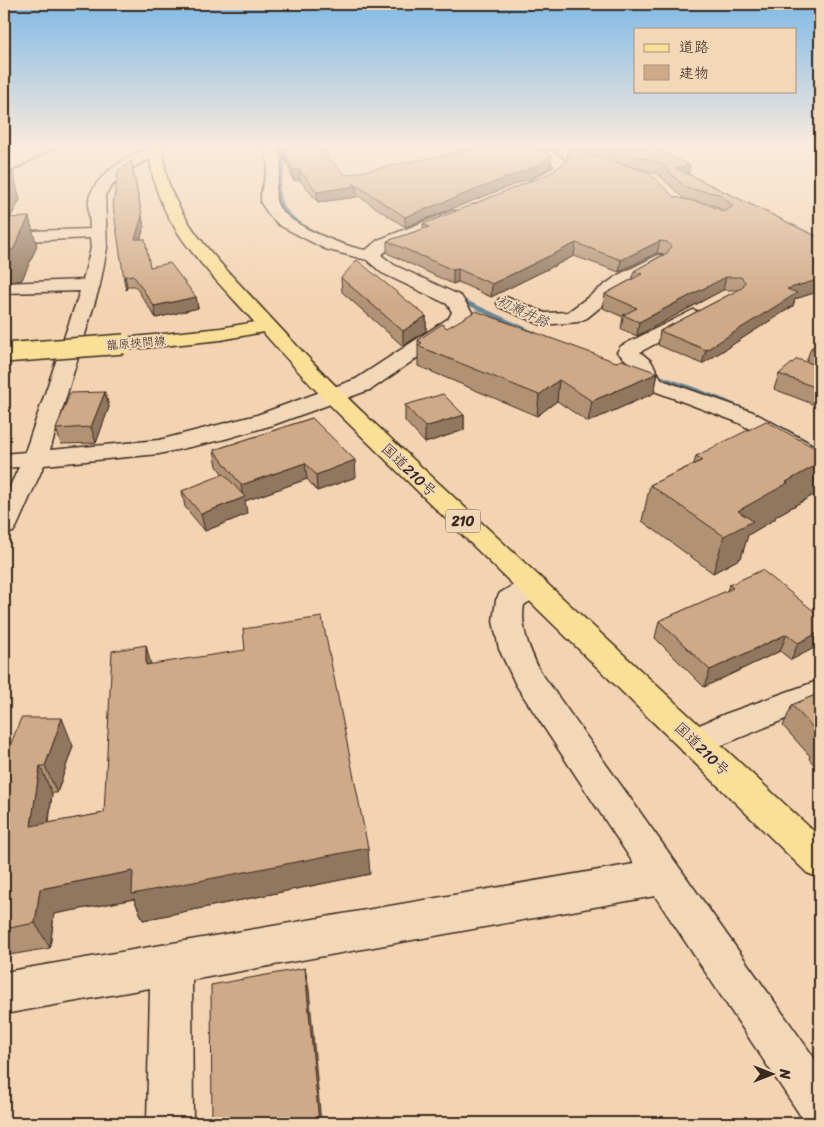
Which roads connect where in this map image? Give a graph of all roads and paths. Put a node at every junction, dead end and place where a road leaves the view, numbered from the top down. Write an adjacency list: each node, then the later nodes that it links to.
1 (97, 200): 5 (street)
2 (169, 200): 13 (main road, 国道210号 / 210)
3 (269, 200): 7 (street)
4 (474, 208): 7 (street)
5 (100, 233): 6 (street); 9 (street)
6 (4, 237)
7 (372, 256): 11 (street)
8 (658, 260): 11 (street)
9 (91, 285): 10 (street); 18 (street)
10 (4, 288)
11 (487, 309): 17 (street)
12 (706, 309): 16 (street)
13 (267, 326): 14 (main road, 龍原挾間線, bridge); 17 (main road, 国道210号 / 210)
14 (4, 353)
15 (606, 367): 16 (street)
16 (653, 384): 19 (street)
17 (334, 397): 18 (street); 22 (main road, 国道210号 / 210)
18 (35, 459): 20 (street); 21 (street)
19 (820, 459)
20 (4, 461)
21 (4, 526)
22 (532, 587): 24 (main road, 国道210号 / 210); 26 (street)
23 (820, 692): 24 (street)
24 (695, 742): 25 (main road, 国道210号 / 210)
25 (820, 862)
26 (664, 877): 27 (street); 29 (street)
27 (171, 964): 28 (street); 30 (street)
28 (4, 994)
29 (820, 1104)
30 (170, 1123)

